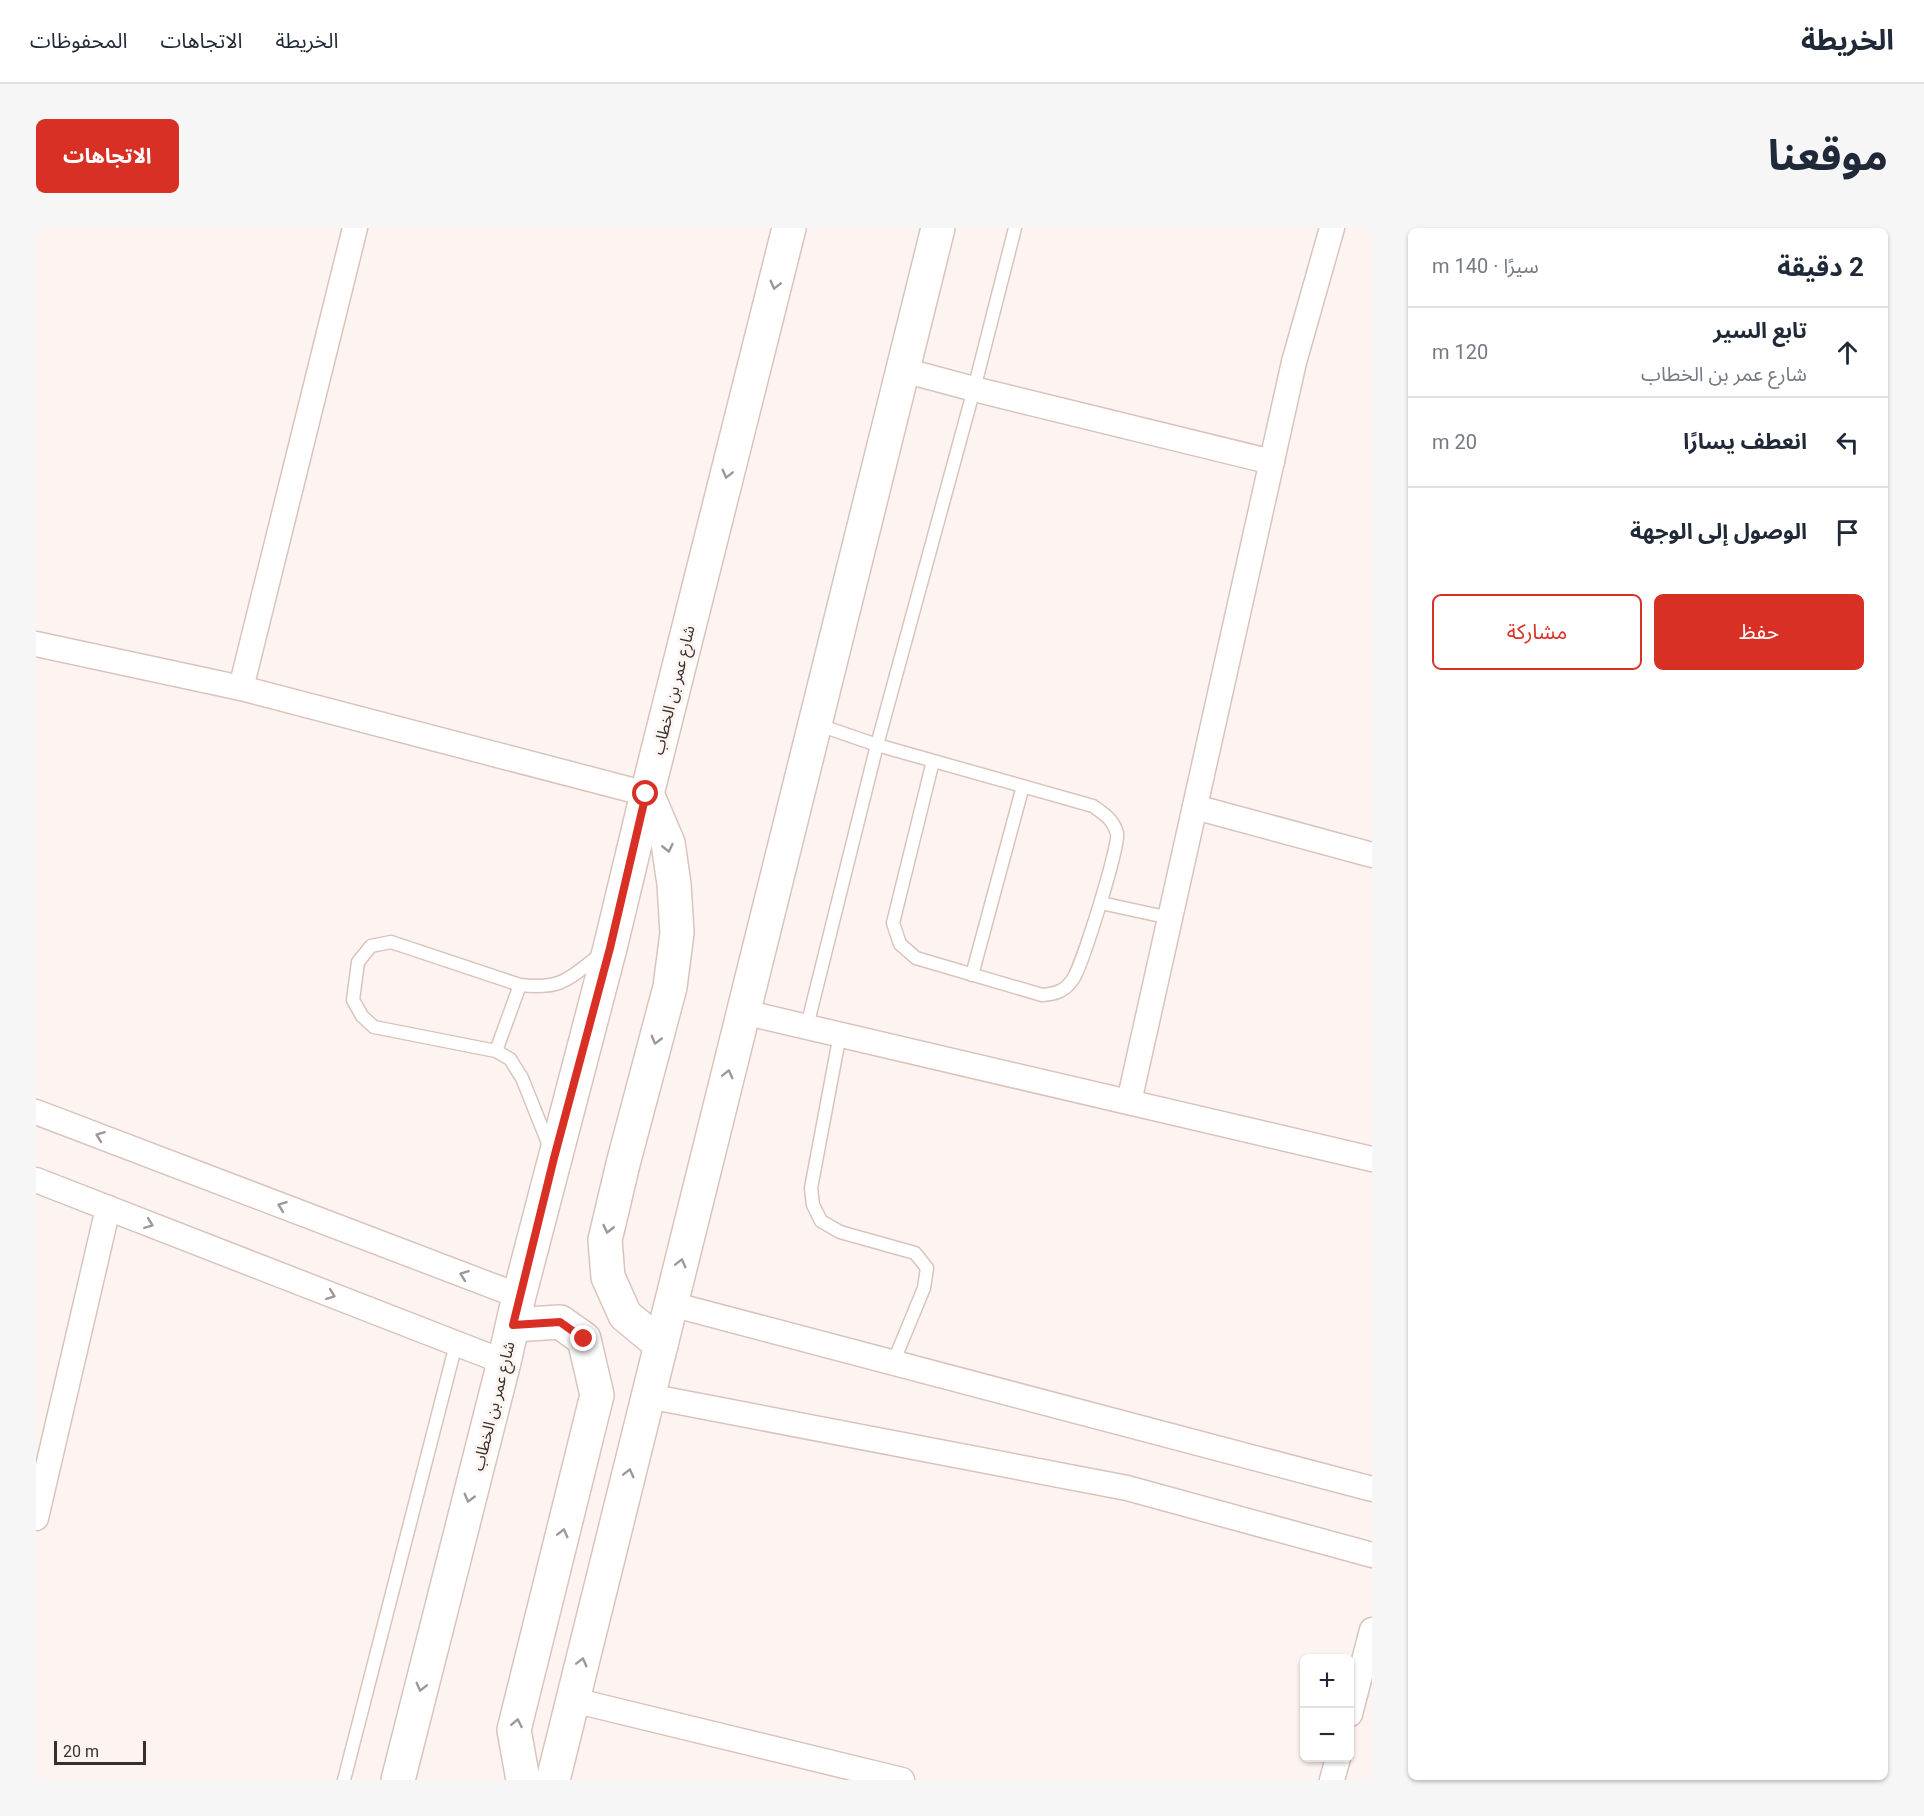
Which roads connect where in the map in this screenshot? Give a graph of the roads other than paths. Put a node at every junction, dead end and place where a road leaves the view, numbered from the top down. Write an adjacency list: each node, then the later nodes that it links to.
1 (355, 228): 10 (street)
2 (789, 228): 15 (main road, شارع عمر بن الخطاب, one-way to 15)
3 (938, 228): 6 (main road)
4 (1015, 228): 7 (lane)
5 (1332, 228): 8 (street)
6 (903, 370): 7 (street); 11 (main road)
7 (974, 389): 8 (street); 12 (lane)
8 (1272, 462): 16 (street)
9 (36, 644): 10 (street)
10 (241, 688): 15 (street)
11 (815, 724): 12 (lane); 23 (main road)
12 (877, 745): 13 (lane); 24 (lane)
13 (933, 761): 14 (lane); 21 (lane)
14 (1023, 786): 18 (lane); 21 (lane)
15 (646, 794): 20 (main road, شارع عمر بن الخطاب); 36 (main road, one-way to 36)
16 (1195, 807): 17 (street); 19 (street)
17 (1372, 855)
18 (1101, 903): 19 (lane); 21 (lane)
19 (1170, 918): 27 (street)
20 (610, 948): 22 (lane); 29 (main road, شارع عمر بن الخطاب)
21 (972, 975)
22 (520, 985): 26 (lane); 26 (lane)
23 (743, 1011): 24 (street); 33 (main road, one-way to 23)
24 (807, 1026): 25 (street)
25 (840, 1034): 27 (street); 38 (lane)
26 (496, 1051): 29 (lane)
27 (1129, 1102): 30 (street)
28 (36, 1112): 34 (street, one-way to 28)
29 (554, 1158): 34 (main road, شارع عمر بن الخطاب)
30 (1372, 1159)
31 (36, 1180): 32 (street)
32 (108, 1208): 35 (street, one-way to 35); 41 (street)
33 (671, 1304): 36 (main road); 38 (street)
34 (516, 1310): 37 (main road, شارع عمر بن الخطاب); 49 (main road, one-way to 34)
35 (456, 1344): 37 (street); 47 (lane)
36 (661, 1345): 39 (main road)
37 (504, 1362): 48 (main road, شارع عمر بن الخطاب, one-way to 48)
38 (892, 1363): 40 (street)
39 (648, 1396): 42 (street); 44 (main road, one-way to 39)
40 (1372, 1490)
41 (36, 1518)
42 (1372, 1555)
43 (1372, 1630): 45 (street)
44 (573, 1700): 50 (main road); 51 (street)
45 (1352, 1708)
46 (1337, 1762): 52 (street)
47 (344, 1780)
48 (398, 1780)
49 (523, 1780)
50 (553, 1780)
51 (902, 1780)
52 (1332, 1780)

